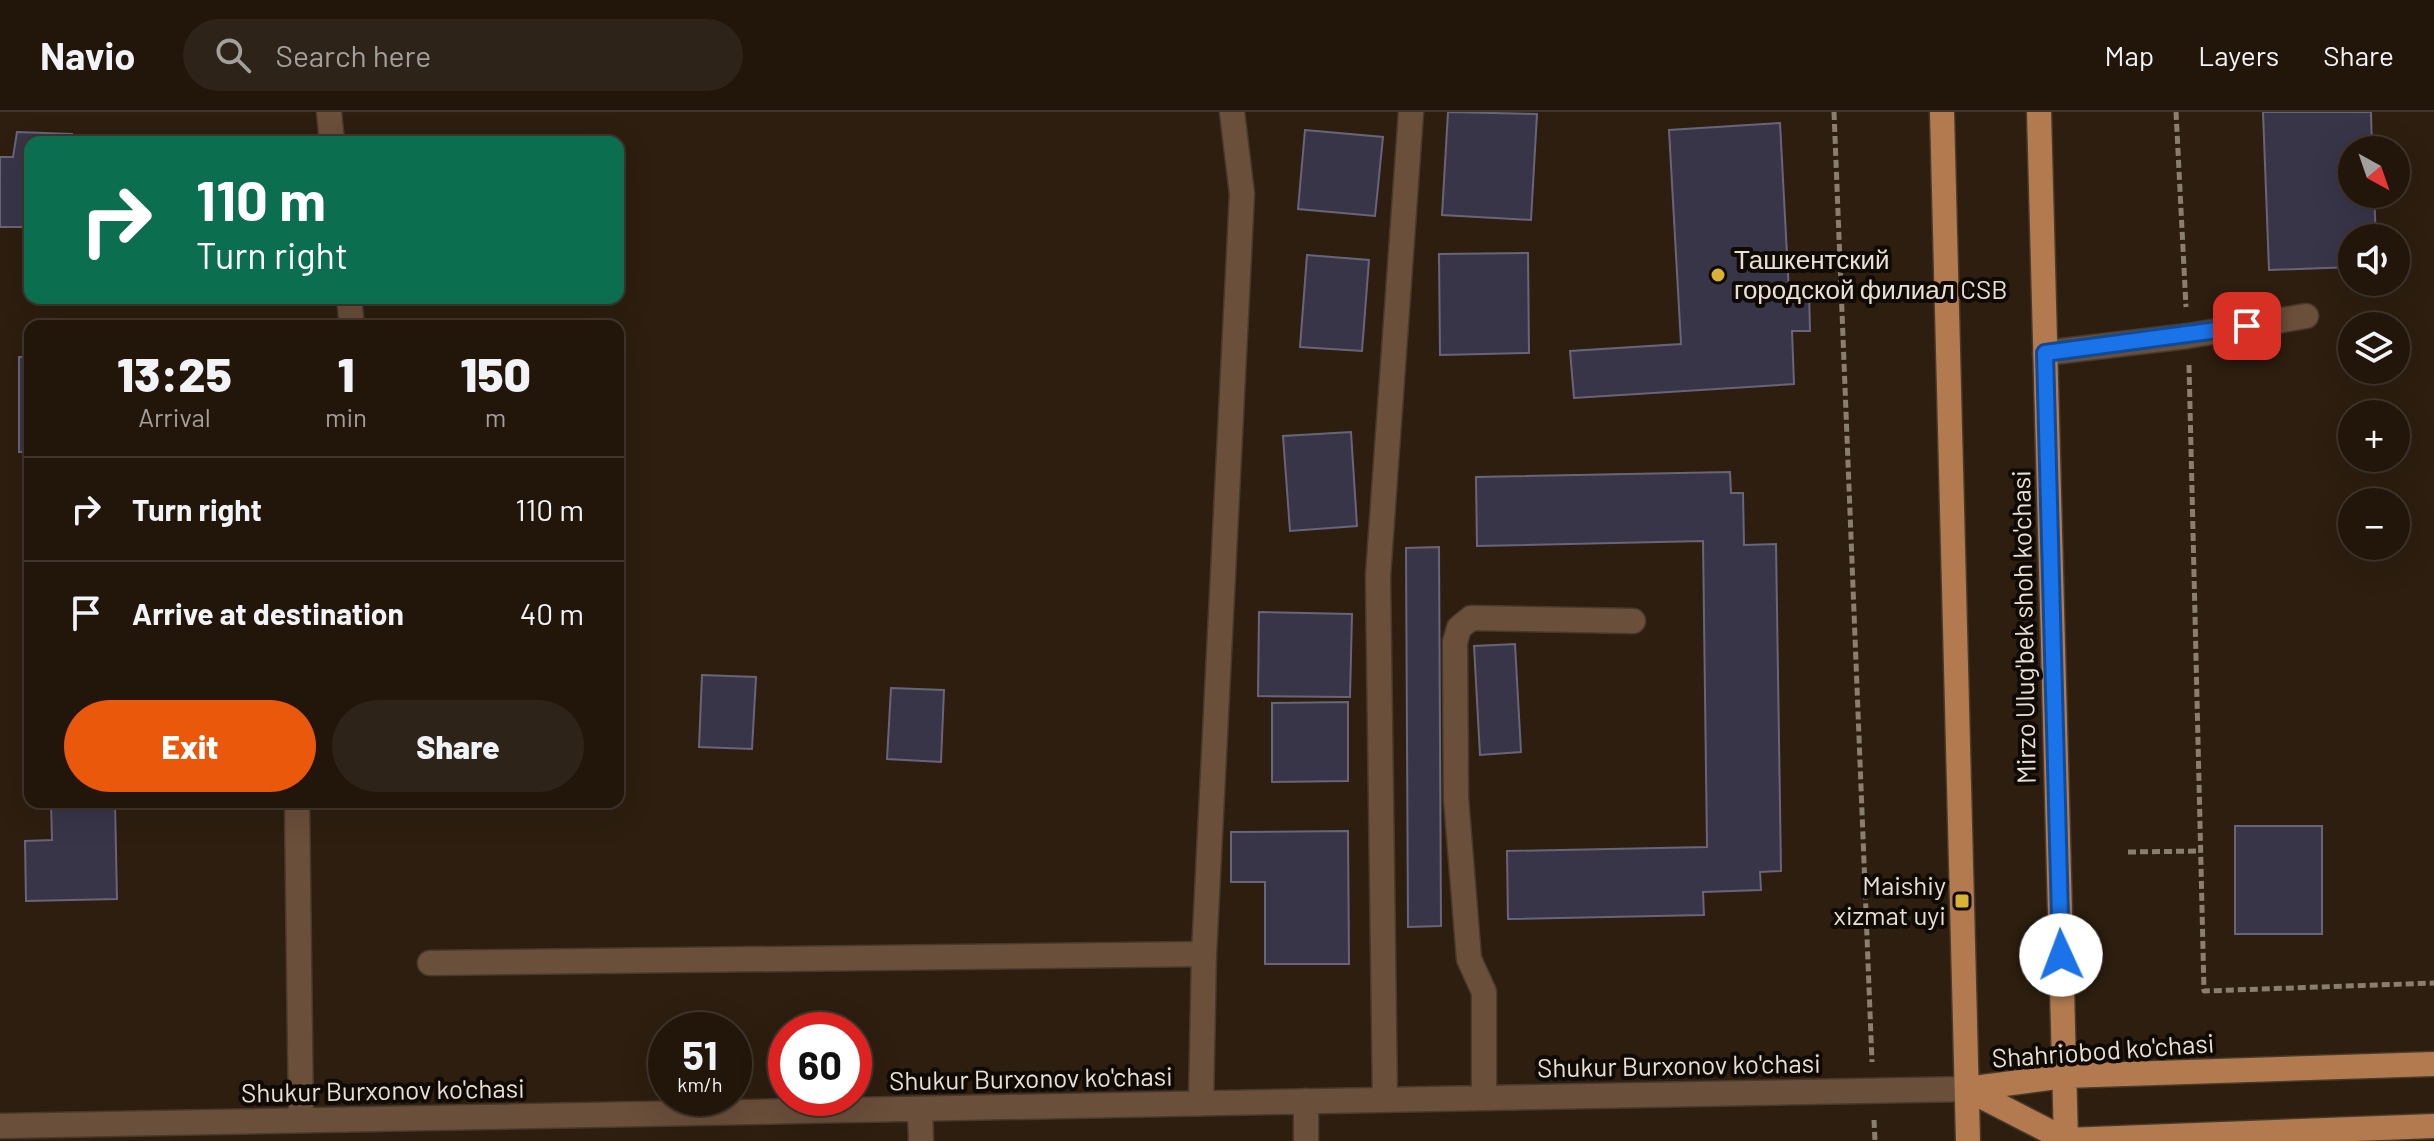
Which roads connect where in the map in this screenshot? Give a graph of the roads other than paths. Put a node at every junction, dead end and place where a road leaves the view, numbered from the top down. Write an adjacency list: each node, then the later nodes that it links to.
1 (329, 112): 6 (street)
2 (1232, 112): 11 (street)
3 (1411, 112): 17 (street)
4 (1942, 112): 15 (main road)
5 (2039, 112): 8 (main road, Mirzo Ulug'bek shoh ko'chasi)
6 (331, 136)
7 (2306, 316): 8 (street)
8 (2045, 353): 14 (main road, Mirzo Ulug'bek shoh ko'chasi)
9 (1633, 621): 16 (street)
10 (297, 808): 21 (street)
11 (1204, 954): 12 (street); 19 (street)
12 (430, 963)
13 (2434, 1064): 14 (main road, Shahriobod ko'chasi)
14 (2064, 1076): 15 (main road, Shahriobod ko'chasi); 27 (main road, Mirzo Ulug'bek shoh ko'chasi)
15 (1967, 1089): 16 (street, Shukur Burxonov ko'chasi); 26 (main road); 27 (main road, Shahriobod ko'chasi)
16 (1484, 1098): 17 (street, Shukur Burxonov ko'chasi)
17 (1385, 1100): 18 (street, Shukur Burxonov ko'chasi)
18 (1306, 1101): 19 (street, Shukur Burxonov ko'chasi); 25 (street)
19 (1201, 1103): 20 (street, Shukur Burxonov ko'chasi)
20 (920, 1109): 21 (street, Shukur Burxonov ko'chasi); 24 (street)
21 (301, 1120): 22 (street, Shukur Burxonov ko'chasi)
22 (0, 1126)
23 (2434, 1126): 27 (main road, Shahriobod ko'chasi)
24 (921, 1141)
25 (1306, 1141)
26 (1968, 1141)
27 (2066, 1141)

